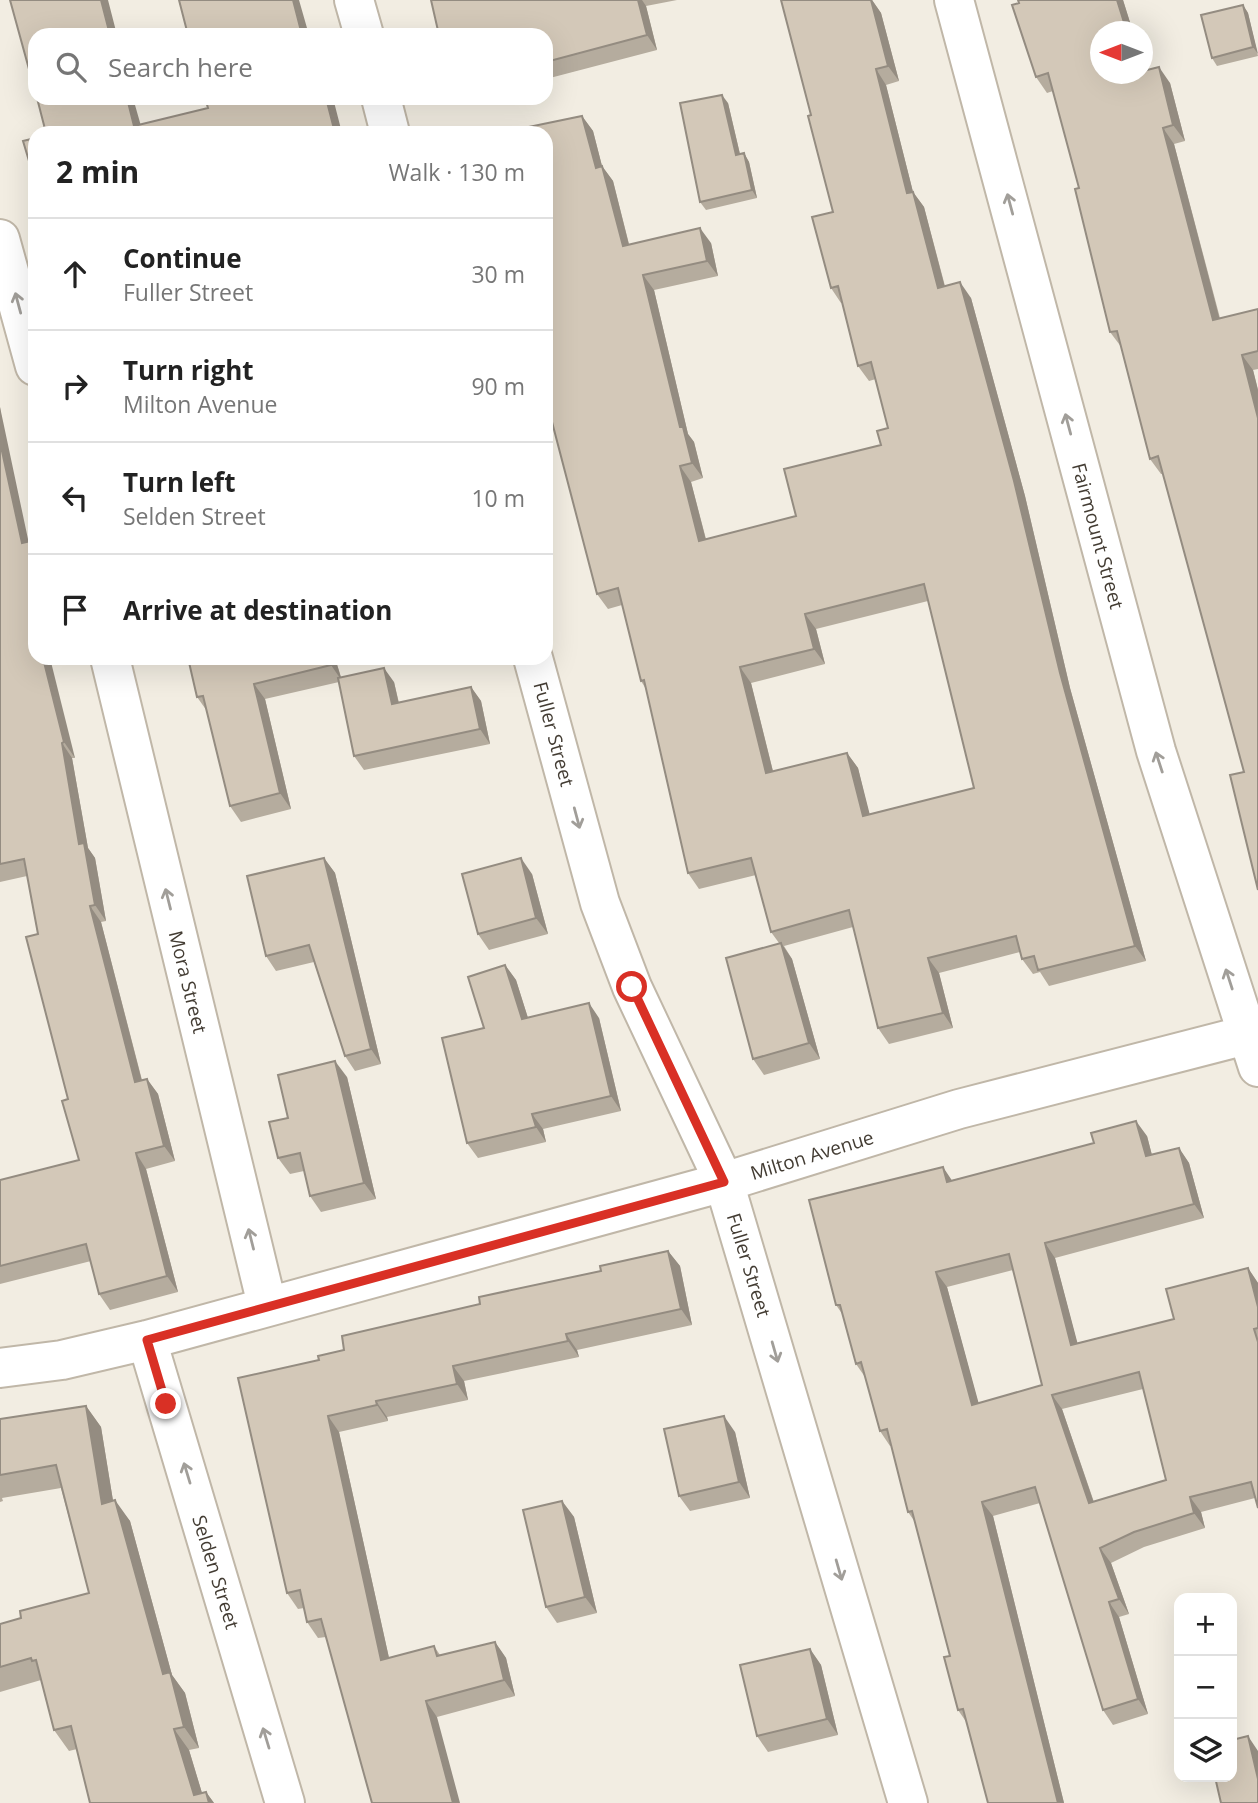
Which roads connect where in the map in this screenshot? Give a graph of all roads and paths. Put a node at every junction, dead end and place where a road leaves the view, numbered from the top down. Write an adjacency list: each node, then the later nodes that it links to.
1 (354, 0): 3 (street)
2 (954, 0): 10 (street, Fairmount Street, one-way to 2)
3 (361, 28)
4 (383, 105): 5 (street)
5 (388, 126)
6 (0, 239): 7 (street, one-way to 6)
7 (28, 341)
8 (112, 665): 12 (street, Mora Street, one-way to 8)
9 (535, 665): 11 (street, Fuller Street, one-way to 11)
10 (1254, 1044): 11 (street, Milton Avenue)
11 (724, 1182): 12 (street, Milton Avenue); 16 (street, Fuller Street, one-way to 16)
12 (267, 1306): 13 (street, Milton Avenue)
13 (147, 1340): 14 (street, Milton Avenue); 15 (street, Selden Street, one-way to 13)
14 (0, 1368)
15 (285, 1803)
16 (908, 1803)

